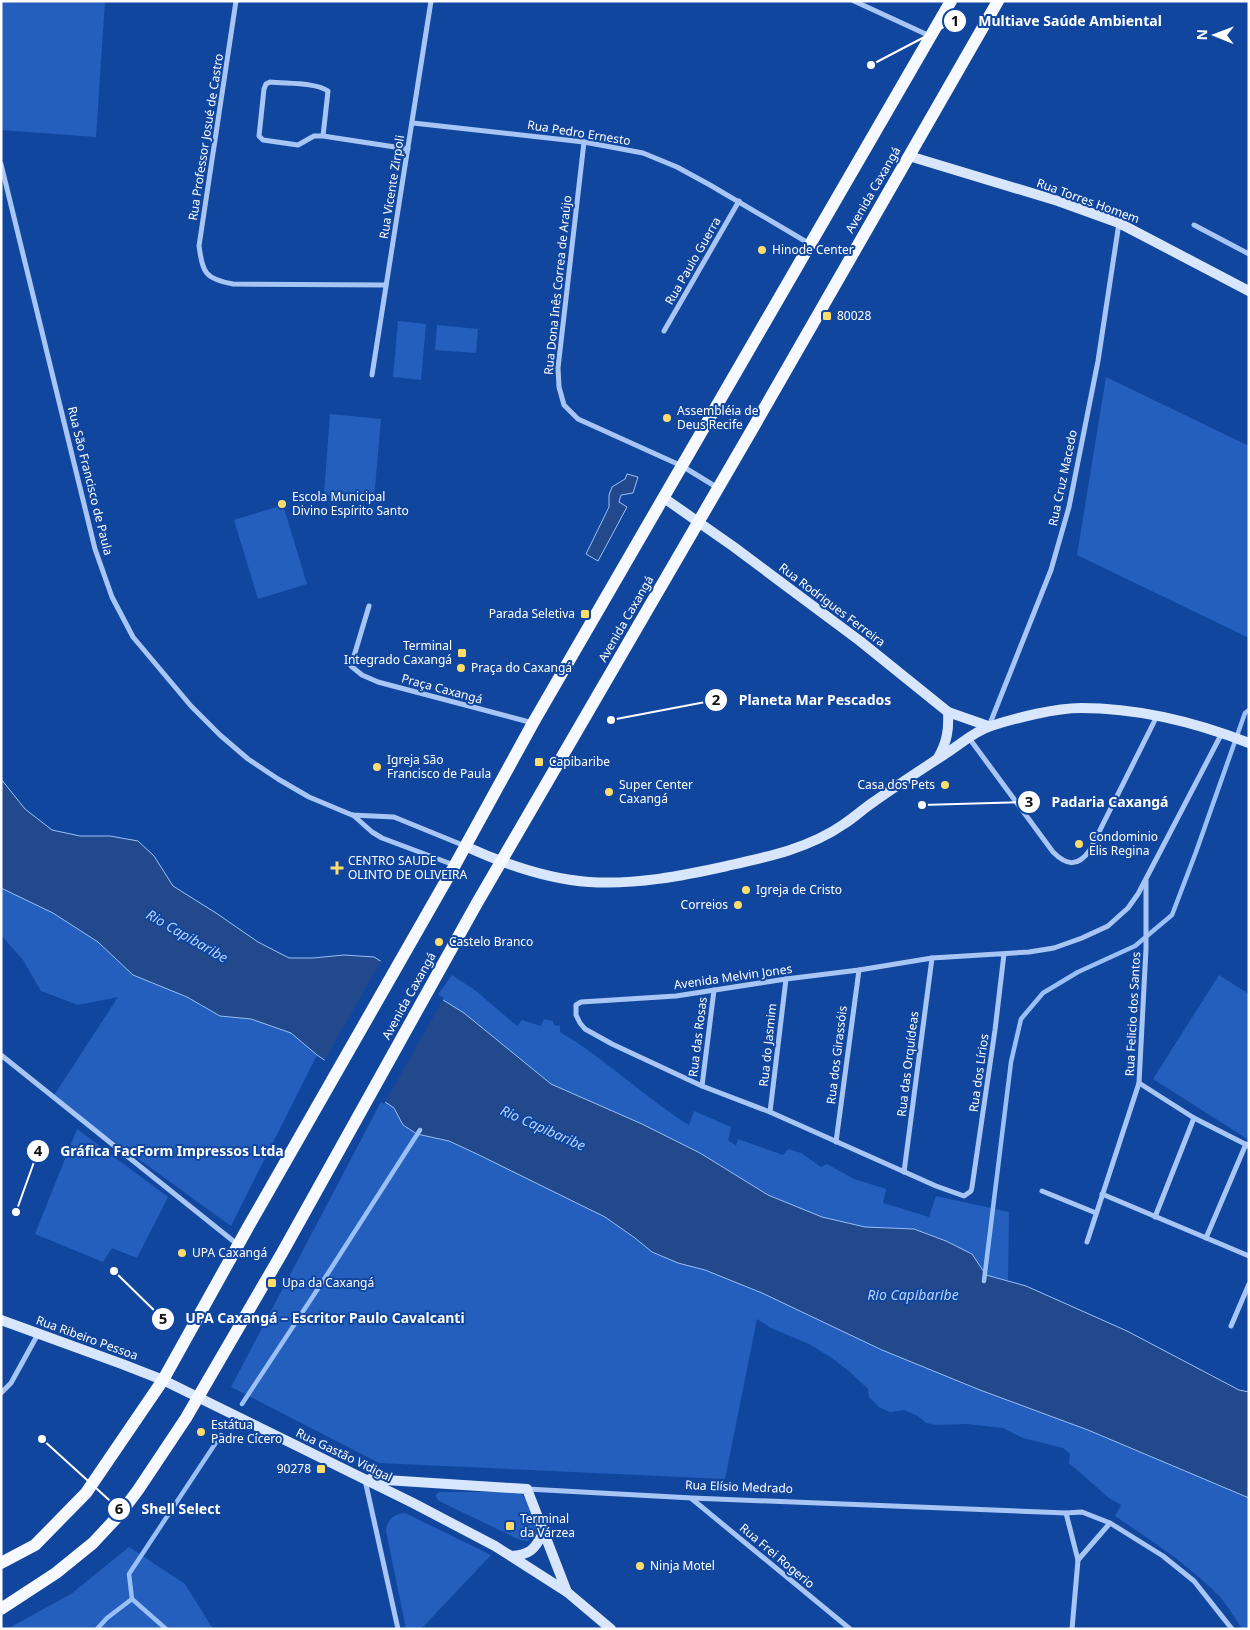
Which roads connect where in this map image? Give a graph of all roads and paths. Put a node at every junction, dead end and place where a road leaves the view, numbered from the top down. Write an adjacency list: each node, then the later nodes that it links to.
1 (236, 1): 18 (street, Rua Professor Josué de Castro)
2 (431, 1): 7 (street, Rua Vicente Zirpoli)
3 (854, 1): 6 (street)
4 (951, 1): 6 (main road, Avenida Caxangá)
5 (998, 1): 11 (main road, Avenida Caxangá)
6 (930, 36): 16 (main road, Avenida Caxangá)
7 (412, 123): 9 (street, Rua Pedro Ernesto); 10 (street, Rua Vicente Zirpoli)
8 (323, 136): 8 (street); 10 (street)
9 (584, 142): 13 (street, Rua Pedro Ernesto); 22 (street, Rua Dona Inês Correa de Araújo)
10 (408, 149): 18 (street, Rua Vicente Zirpoli)
11 (909, 156): 14 (street, Rua Torres Homem); 23 (main road, Avenida Caxangá)
12 (1, 164): 35 (street, Rua São Francisco de Paula)
13 (739, 201): 16 (street, Rua Pedro Ernesto); 20 (street, Rua Paulo Guerra)
14 (1119, 223): 19 (street, Rua Torres Homem); 30 (street, Rua Cruz Macedo)
15 (1194, 225): 17 (street)
16 (810, 244): 22 (main road, Avenida Caxangá)
17 (1249, 254)
18 (386, 285): 21 (street, Rua Vicente Zirpoli)
19 (1249, 290)
20 (664, 331)
21 (372, 375)
22 (682, 466): 23 (street, Rua Dona Inês Correa de Araújo); 24 (main road, Avenida Caxangá)
23 (718, 488): 25 (main road, Avenida Caxangá)
24 (664, 498): 25 (street, Rua Rodrigues Ferreira); 29 (main road, Avenida Caxangá)
25 (698, 522): 27 (street, Rua Rodrigues Ferreira); 37 (main road, Avenida Caxangá)
26 (369, 606): 29 (street, Praça Caxangá)
27 (948, 712): 30 (street, Rua Rodrigues Ferreira); 34 (street)
28 (1158, 715): 30 (street); 31 (street); 32 (street)
29 (533, 723): 36 (main road, Avenida Caxangá)
30 (988, 726): 32 (street)
31 (1225, 734): 33 (street); 39 (street, Avenida Melvin Jones)
32 (968, 737): 34 (street)
33 (1247, 742)
34 (938, 759): 37 (street)
35 (352, 815): 36 (street, Rua São Francisco de Paula); 38 (street, Rua São Francisco de Paula)
36 (465, 846): 37 (street); 38 (main road, Avenida Caxangá)
37 (501, 861): 68 (main road, Avenida Caxangá)
38 (455, 865): 60 (main road, Avenida Caxangá)
39 (1146, 880): 40 (street, Avenida Melvin Jones); 46 (street, Rua Felicio dos Santos)
40 (1004, 954): 41 (street, Avenida Melvin Jones); 54 (street, Rua dos Lírios)
41 (932, 958): 42 (street, Avenida Melvin Jones); 52 (street, Rua das Orquídeas)
42 (858, 970): 43 (street, Avenida Melvin Jones); 50 (street, Rua dos Girassóis)
43 (786, 979): 44 (street, Avenida Melvin Jones); 48 (street, Rua do Jasmim)
44 (714, 990): 47 (street, Rua das Rosas); 47 (street, Avenida Melvin Jones)
45 (1, 1055): 60 (street)
46 (1139, 1083): 49 (street, Rua Felicio dos Santos); 55 (street)
47 (702, 1086): 48 (street, Avenida Melvin Jones)
48 (770, 1112): 50 (street, Avenida Melvin Jones)
49 (1194, 1118): 51 (street, Rua Felicio dos Santos); 57 (street)
50 (836, 1142): 52 (street, Avenida Melvin Jones)
51 (1247, 1145): 58 (street, Rua Felicio dos Santos)
52 (904, 1172): 54 (street, Avenida Melvin Jones)
53 (1042, 1191): 56 (street)
54 (968, 1194)
55 (1102, 1194): 56 (street); 57 (street)
56 (1096, 1213): 59 (street)
57 (1155, 1217): 58 (street)
58 (1206, 1238): 61 (street)
59 (1087, 1242)
60 (238, 1245): 66 (main road, Avenida Caxangá)
61 (1249, 1256)
62 (1249, 1284): 64 (street)
63 (1, 1320): 65 (street, Rua Ribeiro Pessoa)
64 (1231, 1326)
65 (38, 1334): 66 (street, Rua Ribeiro Pessoa); 67 (street)
66 (163, 1380): 68 (street, Rua Gastão Vidigal); 77 (main road, Avenida Caxangá)
67 (1, 1394)
68 (198, 1397): 69 (street, Rua Gastão Vidigal); 79 (main road, Avenida Caxangá)
69 (364, 1479): 70 (street, Rua Elísio Medrado); 75 (street, Rua Gastão Vidigal); 80 (street)
70 (527, 1489): 71 (street, Rua Elísio Medrado); 74 (street)
71 (692, 1498): 72 (street, Rua Elísio Medrado); 82 (street, Rua Frei Rogerio)
72 (1066, 1513): 73 (street, Rua Elísio Medrado); 76 (street)
73 (1110, 1523): 76 (street); 84 (street, Rua Elísio Medrado)
74 (543, 1533): 75 (street); 78 (street)
75 (511, 1556): 78 (street, Rua Gastão Vidigal)
76 (1078, 1560): 83 (street)
77 (1, 1563)
78 (567, 1592): 81 (street, Rua Gastão Vidigal)
79 (1, 1609)
80 (398, 1629)
81 (611, 1629)
82 (850, 1629)
83 (1072, 1629)
84 (1232, 1629)

